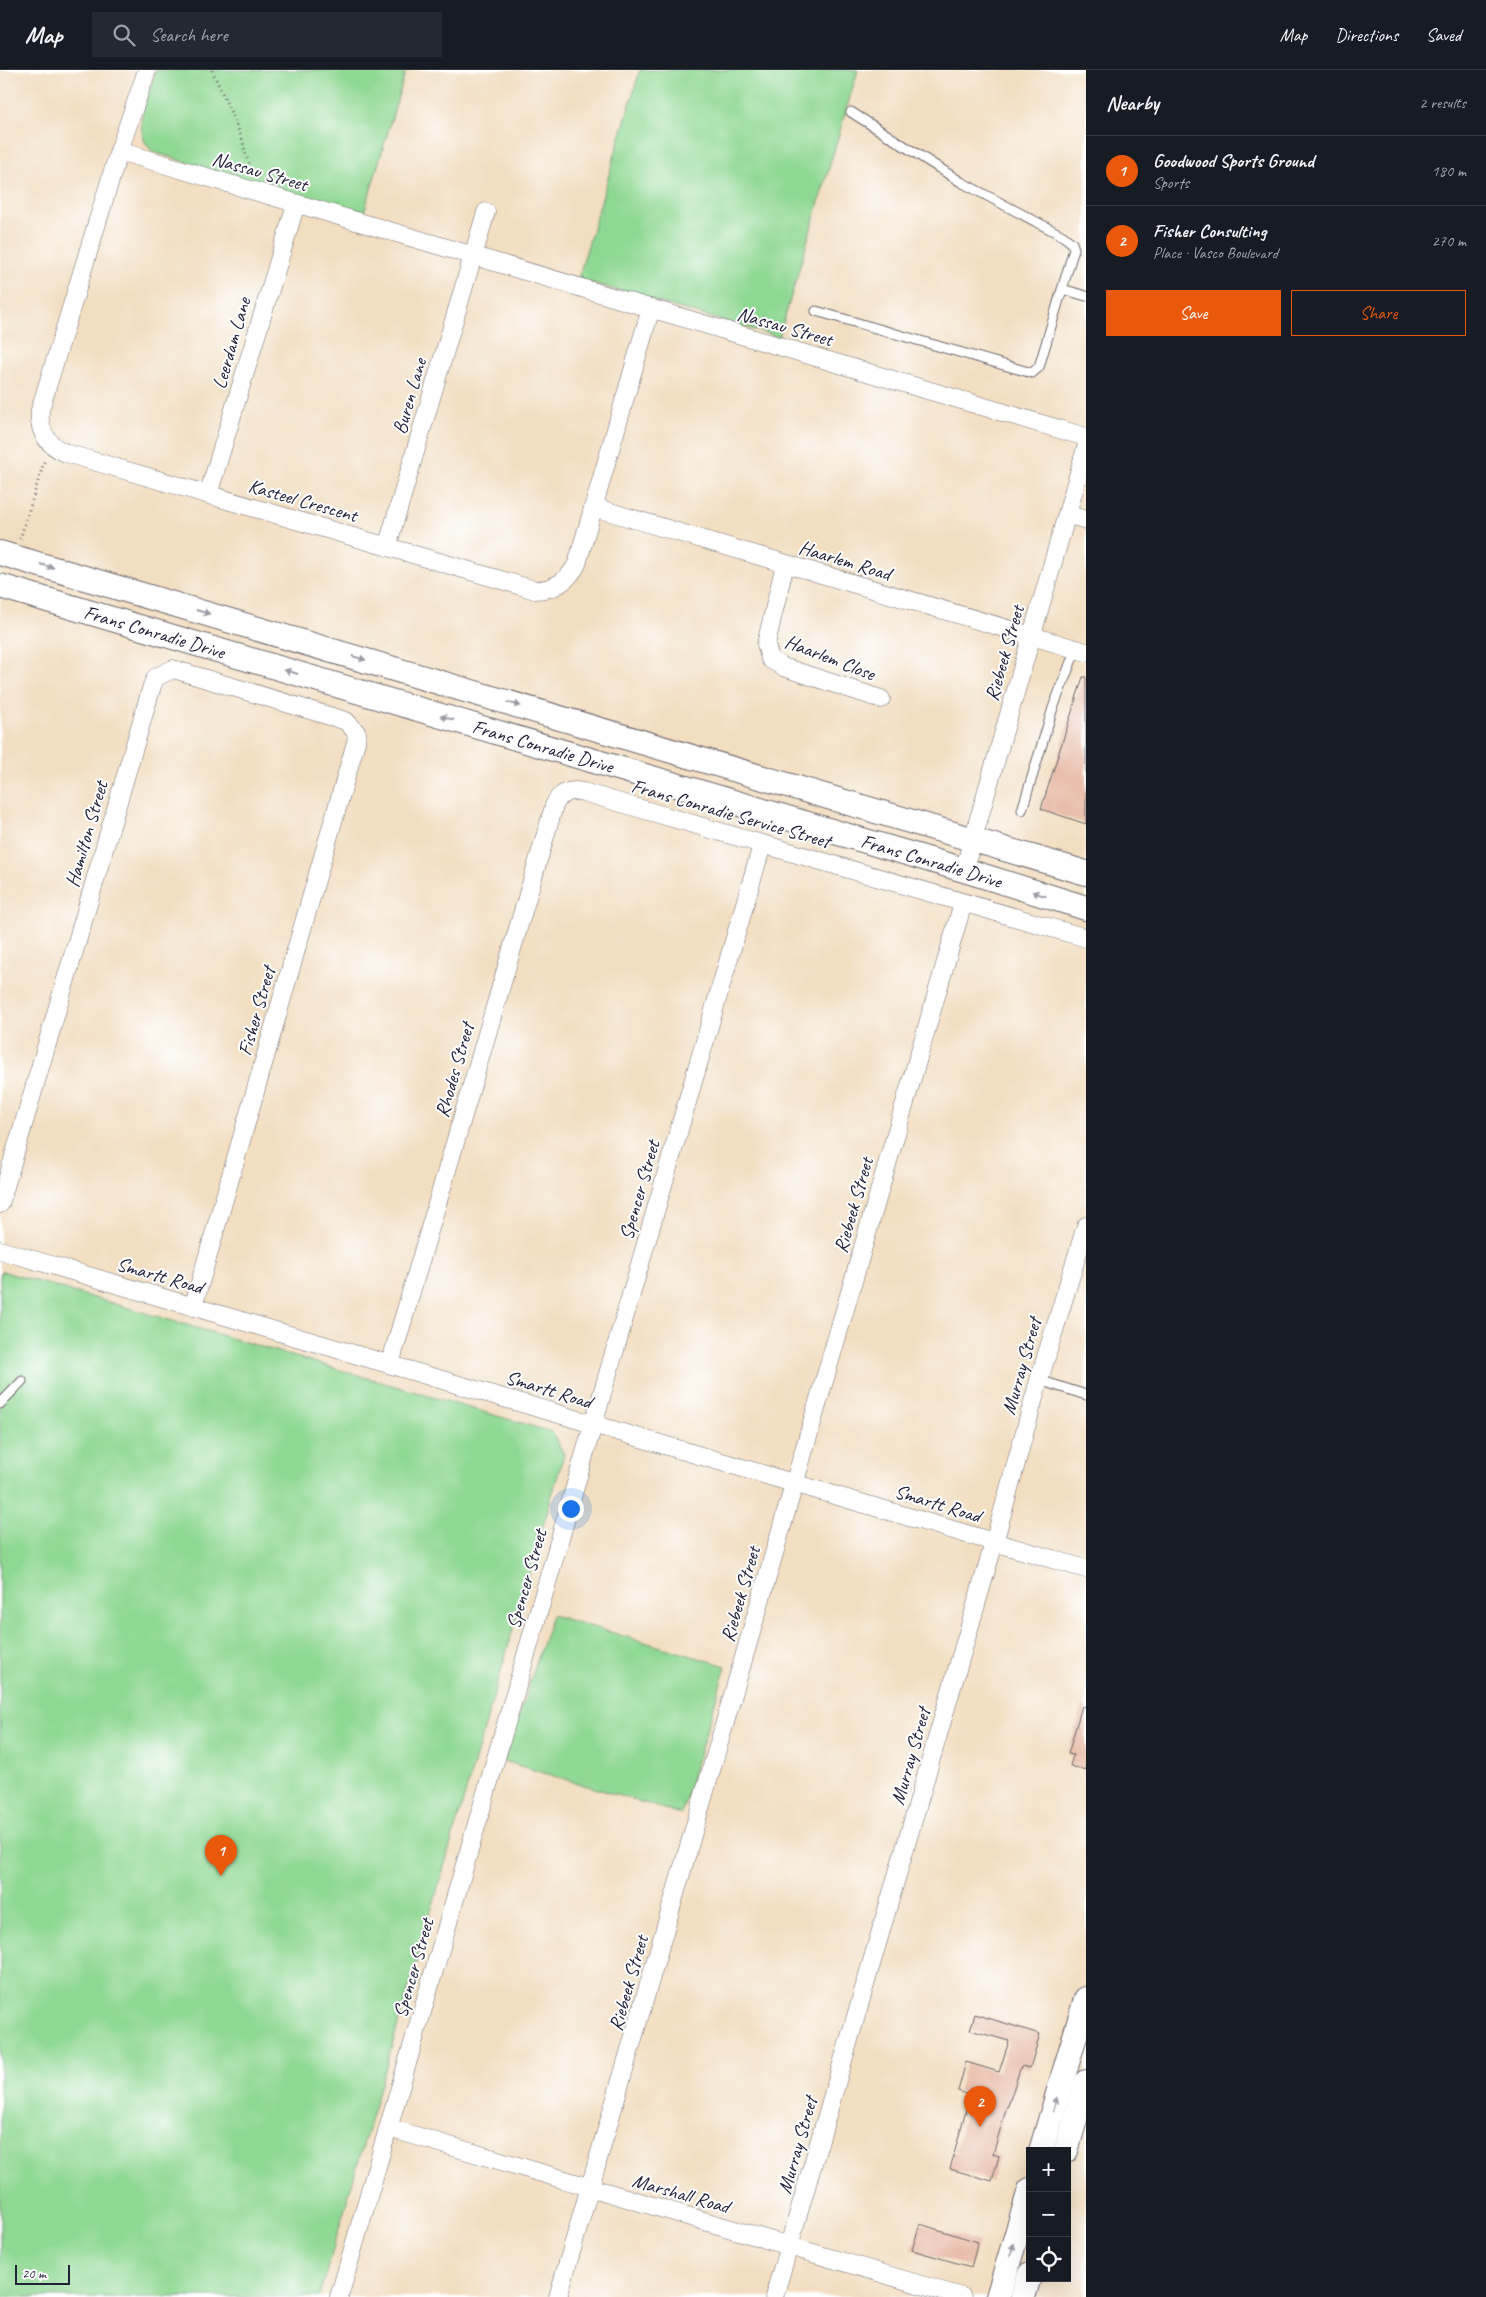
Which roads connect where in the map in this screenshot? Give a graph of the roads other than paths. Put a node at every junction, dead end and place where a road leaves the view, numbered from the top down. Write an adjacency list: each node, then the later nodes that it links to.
1 (146, 70): 3 (street)
2 (851, 112): 7 (lane)
3 (119, 151): 4 (street, Nassau Street); 13 (street, Kasteel Crescent)
4 (296, 204): 6 (street, Nassau Street); 13 (street, Leerdam Lane)
5 (486, 212): 6 (street)
6 (472, 256): 9 (street, Nassau Street); 17 (street, Buren Lane)
7 (1062, 289): 8 (lane); 10 (lane)
8 (1086, 296)
9 (651, 308): 11 (street, Nassau Street); 14 (street, Kasteel Crescent)
10 (816, 311)
11 (1086, 437)
12 (1086, 448): 15 (street, Riebeek Street)
13 (208, 495): 17 (street, Kasteel Crescent)
14 (593, 507): 17 (street, Kasteel Crescent); 19 (street, Haarlem Road)
15 (1067, 514): 16 (street); 21 (street, Riebeek Street)
16 (1086, 520)
17 (387, 547)
18 (0, 552): 27 (main road, Frans Conradie Drive, one-way to 27)
19 (785, 564): 21 (street, Haarlem Road); 23 (street, Haarlem Close)
20 (0, 586): 29 (main road, Frans Conradie Drive, one-way to 20)
21 (1032, 638): 22 (street, Haarlem Road); 27 (street, Riebeek Street)
22 (1081, 651): 26 (lane)
23 (881, 699)
24 (352, 727): 34 (street, Hamilton Street); 37 (street, Fisher Street)
25 (565, 792): 28 (street, Frans Conradie Service Street); 38 (street, Rhodes Street)
26 (1022, 810)
27 (972, 839): 29 (street, Riebeek Street); 30 (main road, Frans Conradie Drive)
28 (762, 845): 31 (street, Frans Conradie Service Street); 43 (street, Spencer Street)
29 (964, 870): 32 (main road, Frans Conradie Drive, one-way to 29)
30 (1086, 873)
31 (963, 902): 33 (street, Frans Conradie Service Street); 44 (street, Riebeek Street)
32 (1086, 908)
33 (1086, 938)
34 (0, 1204)
35 (1086, 1226): 39 (street, Murray Street)
36 (0, 1250): 37 (street, Smartt Road)
37 (193, 1307): 38 (street, Smartt Road)
38 (390, 1364): 43 (street, Smartt Road)
39 (1039, 1380): 41 (lane); 45 (street, Murray Street)
40 (22, 1381): 42 (lane)
41 (1086, 1395)
42 (0, 1404)
43 (592, 1424): 44 (street, Smartt Road); 49 (street, Spencer Street)
44 (794, 1482): 45 (street, Smartt Road); 52 (street, Riebeek Street)
45 (994, 1543): 46 (street, Smartt Road); 54 (street, Murray Street)
46 (1086, 1569)
47 (1086, 1999): 50 (main road, one-way to 47)
48 (1086, 2082): 51 (main road)
49 (390, 2128): 52 (street, Marshall Road); 56 (street, Spencer Street)
50 (1042, 2147)
51 (1067, 2147)
52 (591, 2188): 54 (street, Marshall Road); 57 (street, Riebeek Street)
53 (1029, 2192): 60 (main road, one-way to 53)
54 (790, 2246): 58 (street, Murray Street); 59 (street, Marshall Road)
55 (1028, 2282): 61 (main road)
56 (339, 2297)
57 (558, 2297)
58 (774, 2297)
59 (962, 2297)
60 (998, 2297)
61 (1023, 2297)

